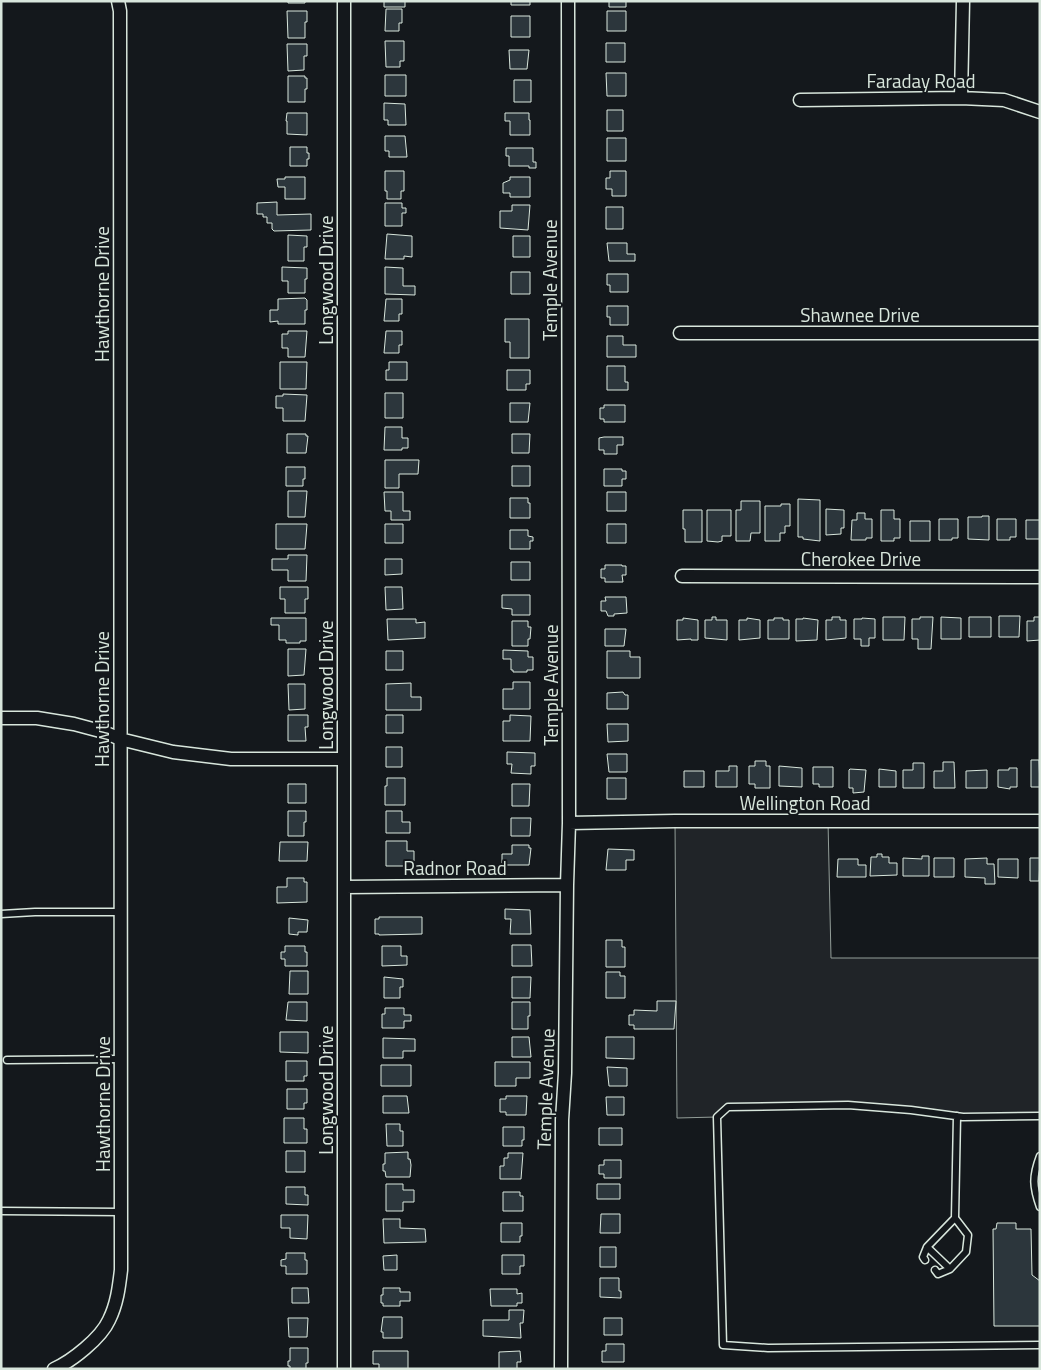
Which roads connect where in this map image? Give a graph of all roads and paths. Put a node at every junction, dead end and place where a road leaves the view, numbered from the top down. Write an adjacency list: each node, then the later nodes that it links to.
1 (118, 1): 13 (street, Hawthorne Drive)
2 (344, 1): 14 (street, Longwood Drive)
3 (568, 1): 16 (street, Temple Avenue)
4 (962, 1): 5 (street)
5 (961, 98): 6 (street, Faraday Road); 7 (street, Faraday Road)
6 (800, 100)
7 (1040, 112)
8 (680, 333): 9 (street, Shawnee Drive)
9 (1040, 333)
10 (682, 576): 11 (street, Cherokee Drive)
11 (1040, 577)
12 (1, 718): 13 (street)
13 (120, 739): 14 (street); 19 (street, Hawthorne Drive)
14 (344, 759): 18 (street, Longwood Drive)
15 (1040, 821): 16 (street, Wellington Road)
16 (569, 823): 17 (street, Temple Avenue)
17 (567, 885): 18 (street, Radnor Road); 37 (street, Temple Avenue)
18 (344, 887): 36 (street, Longwood Drive)
19 (120, 912): 20 (lane); 21 (street, Hawthorne Drive)
20 (1, 914)
21 (120, 1059): 22 (lane); 28 (street, Hawthorne Drive)
22 (7, 1060)
23 (957, 1116): 24 (lane); 29 (lane); 34 (lane)
24 (1040, 1116)
25 (1040, 1156): 26 (lane)
26 (1040, 1207)
27 (1, 1210): 28 (lane)
28 (121, 1212): 35 (street, Hawthorne Drive)
29 (955, 1218): 30 (lane); 32 (lane)
30 (926, 1246): 31 (lane); 32 (lane)
31 (925, 1260)
32 (950, 1269): 33 (lane)
33 (935, 1270)
34 (1040, 1345)
35 (54, 1369)
36 (344, 1369)
37 (562, 1369)

